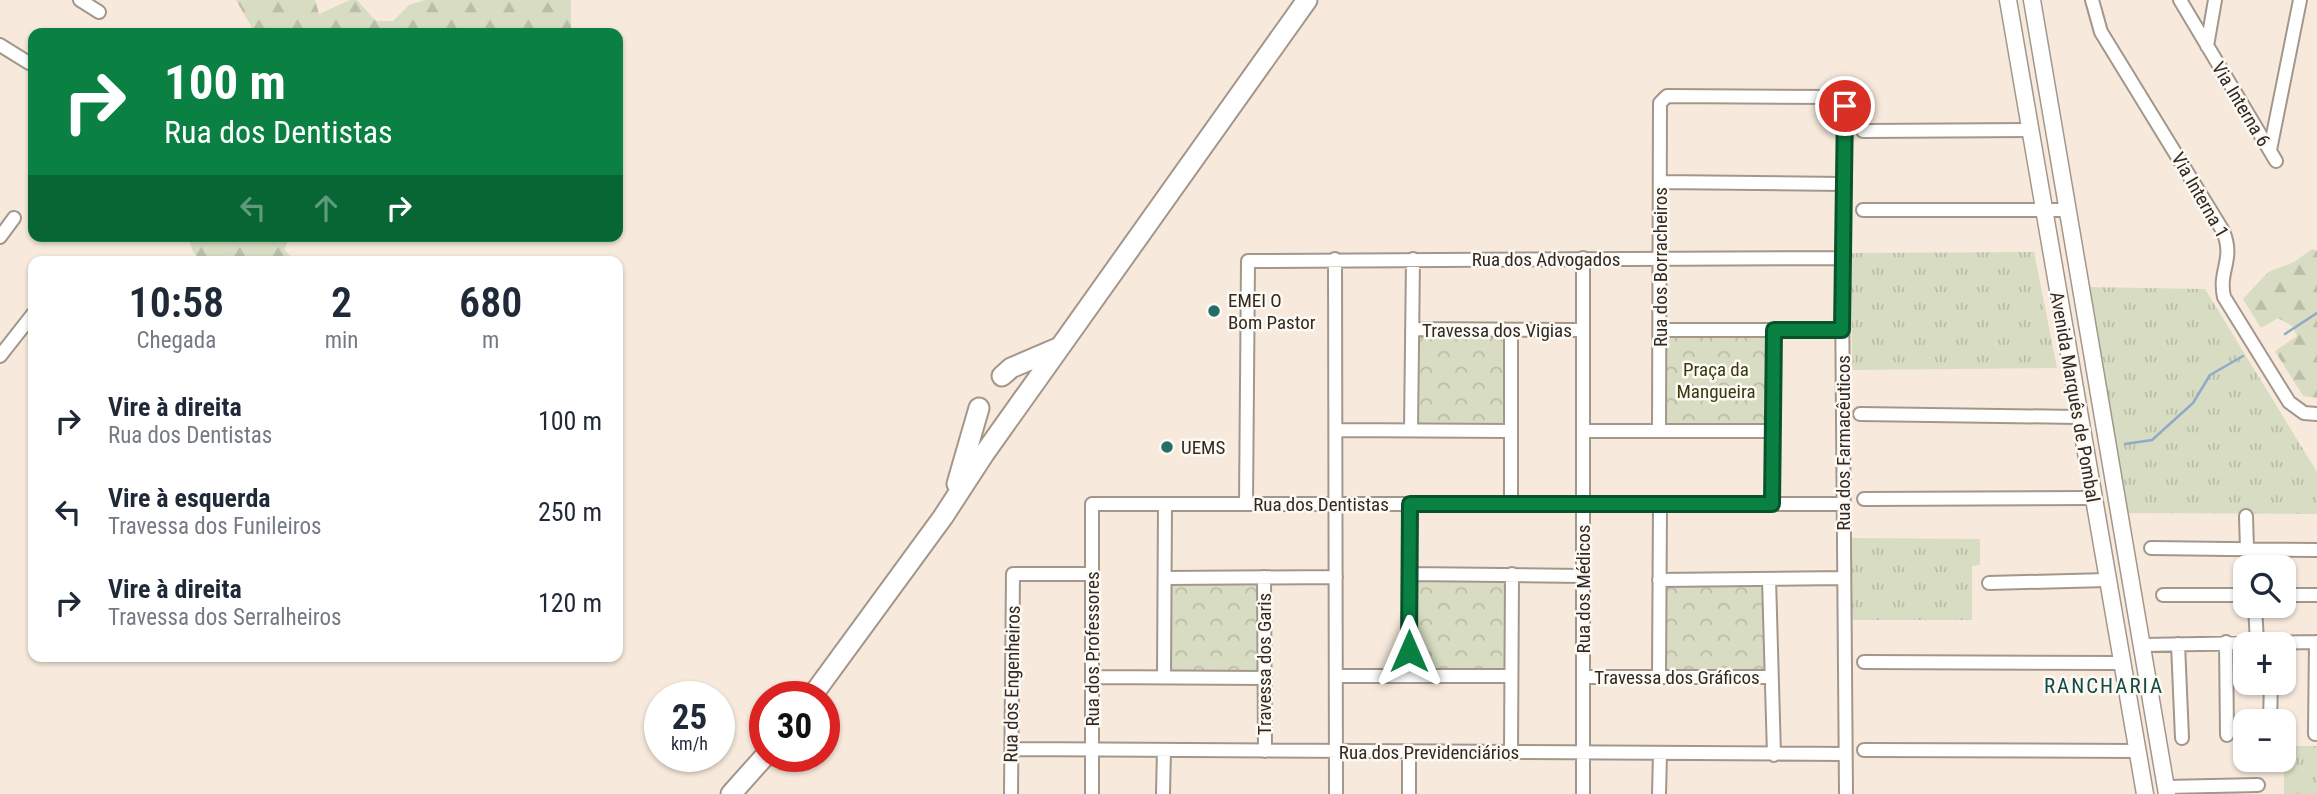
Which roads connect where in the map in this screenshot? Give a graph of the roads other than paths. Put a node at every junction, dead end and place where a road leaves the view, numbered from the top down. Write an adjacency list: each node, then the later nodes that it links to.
1 (80, 0): 9 (street)
2 (1307, 0): 41 (highway)
3 (2008, 0): 14 (main road, Avenida Marquês de Pombal)
4 (2032, 0): 13 (main road, Avenida Marquês de Pombal)
5 (2091, 0): 45 (street, Via Interna 1)
6 (2180, 0): 10 (street, Via Interna 6)
7 (2300, 0): 17 (street)
8 (2215, 2): 10 (street, Via Interna 6); 12 (street, Via Interna 6)
9 (99, 12)
10 (2192, 21): 12 (street, Via Interna 6)
11 (0, 45): 15 (street)
12 (2207, 46): 18 (street, Via Interna 6)
13 (2041, 48): 14 (main road); 23 (main road, Avenida Marquês de Pombal)
14 (2018, 51): 19 (main road, Avenida Marquês de Pombal)
15 (28, 63)
16 (1835, 97): 21 (street, Rua dos Borracheiros); 22 (street, Rua dos Farmacêuticos)
17 (2278, 100): 18 (street); 18 (street, Via Interna 6)
18 (2253, 121)
19 (2030, 130): 20 (street); 25 (main road, Avenida Marquês de Pombal)
20 (1864, 131)
21 (1661, 182): 22 (street); 32 (street, Rua dos Borracheiros)
22 (1844, 184): 29 (street, Rua dos Farmacêuticos)
23 (2066, 209): 25 (street); 68 (main road, Avenida Marquês de Pombal)
24 (1863, 210): 25 (street)
25 (2044, 210): 46 (main road, Avenida Marquês de Pombal)
26 (14, 218): 27 (street)
27 (0, 237)
28 (1583, 258): 31 (street, Rua dos Advogados); 32 (street, Rua dos Advogados); 36 (street, Rua dos Médicos)
29 (1843, 258): 32 (street, Rua dos Advogados); 39 (street, Rua dos Farmacêuticos)
30 (1335, 259): 31 (street, Rua dos Advogados); 47 (street); 57 (street, Rua dos Advogados)
31 (1413, 259): 34 (street)
32 (1660, 259): 37 (street, Rua dos Borracheiros)
33 (28, 320): 40 (street)
34 (1412, 329): 35 (street, Travessa dos Vigias); 48 (street)
35 (1511, 330): 36 (street, Travessa dos Vigias); 50 (street)
36 (1583, 330): 51 (street, Rua dos Médicos)
37 (1660, 330): 38 (street); 52 (street, Rua dos Borracheiros)
38 (1774, 330): 39 (street); 49 (street)
39 (1842, 330): 64 (street, Rua dos Farmacêuticos)
40 (3, 347)
41 (1060, 347): 42 (highway); 66 (highway)
42 (1002, 376)
43 (979, 408): 66 (highway)
44 (1860, 414): 46 (street)
45 (2317, 414)
46 (2078, 417): 53 (main road, Avenida Marquês de Pombal)
47 (1336, 430): 48 (street); 58 (street)
48 (1411, 430): 50 (street)
49 (1773, 430): 52 (street); 63 (street)
50 (1511, 431): 60 (street)
51 (1583, 431): 52 (street); 61 (street, Rua dos Médicos)
52 (1659, 431)
53 (2092, 498): 54 (street); 67 (main road, Avenida Marquês de Pombal)
54 (1864, 499)
55 (1092, 504): 56 (street, Rua dos Dentistas); 73 (street, Rua dos Professores)
56 (1165, 504): 57 (street, Rua dos Dentistas); 78 (street)
57 (1246, 504): 58 (street, Rua dos Dentistas)
58 (1336, 504): 59 (street, Rua dos Dentistas); 77 (street)
59 (1410, 504): 60 (street, Rua dos Dentistas); 74 (street)
60 (1511, 504): 61 (street, Rua dos Dentistas)
61 (1583, 504): 62 (street, Rua dos Dentistas); 76 (street, Rua dos Médicos)
62 (1660, 504): 63 (street, Rua dos Dentistas); 82 (street)
63 (1772, 504): 64 (street, Rua dos Dentistas)
64 (1844, 504): 80 (street, Rua dos Farmacêuticos)
65 (2246, 516): 70 (street)
66 (943, 517): 106 (highway)
67 (2100, 533): 68 (main road); 83 (main road, Avenida Marquês de Pombal)
68 (2124, 534): 94 (main road, Avenida Marquês de Pombal)
69 (2151, 548): 70 (street)
70 (2250, 550): 71 (street); 72 (street)
71 (2317, 550)
72 (2251, 555)
73 (1092, 574): 100 (street, Rua dos Professores); 110 (street, Rua dos Engenheiros)
74 (1409, 574): 75 (street); 98 (street)
75 (1513, 574): 76 (street); 99 (street)
76 (1583, 576): 102 (street, Rua dos Médicos)
77 (1336, 577): 79 (street); 97 (street)
78 (1165, 578): 79 (street); 101 (street)
79 (1264, 578): 105 (street, Travessa dos Garis)
80 (1844, 578): 81 (street); 121 (street, Rua dos Farmacêuticos)
81 (1769, 579): 82 (street); 104 (street)
82 (1659, 580): 103 (street)
83 (2107, 580): 84 (street); 96 (main road, Avenida Marquês de Pombal)
84 (1989, 583)
85 (2163, 595): 86 (street)
86 (2233, 595)
87 (2296, 595): 88 (street)
88 (2317, 595)
89 (2226, 642): 90 (street); 93 (street); 108 (street)
90 (2233, 642)
91 (2296, 642): 92 (street)
92 (2316, 642): 107 (street)
93 (2178, 644): 94 (street); 109 (street)
94 (2142, 645): 123 (main road, Avenida Marquês de Pombal)
95 (1864, 662): 96 (street)
96 (2121, 663): 116 (main road, Avenida Marquês de Pombal)
97 (1336, 676): 98 (street); 115 (street)
98 (1409, 676): 99 (street)
99 (1511, 676): 118 (street)
100 (1092, 677): 101 (street); 111 (street, Rua dos Professores)
101 (1164, 677): 105 (street)
102 (1583, 677): 103 (street, Travessa dos Gráficos); 119 (street, Rua dos Médicos)
103 (1659, 677): 104 (street, Travessa dos Gráficos)
104 (1771, 677): 122 (street)
105 (1264, 678): 114 (street, Travessa dos Garis)
106 (823, 681)
107 (2315, 733)
108 (2227, 736)
109 (2182, 738)
110 (1012, 749): 111 (street, Rua dos Previdenciários); 129 (street, Rua dos Engenheiros)
111 (1092, 750): 112 (street, Rua dos Previdenciários); 130 (street, Rua dos Professores)
112 (1164, 750): 114 (street, Rua dos Previdenciários); 131 (street)
113 (1864, 750): 116 (street)
114 (1265, 751): 115 (street, Rua dos Previdenciários)
115 (1336, 751): 117 (street, Rua dos Previdenciários); 132 (street)
116 (2137, 751): 125 (main road, Avenida Marquês de Pombal)
117 (1409, 752): 118 (street, Rua dos Previdenciários); 133 (street)
118 (1511, 753): 119 (street, Rua dos Previdenciários)
119 (1583, 753): 120 (street, Rua dos Previdenciários); 134 (street, Rua dos Médicos)
120 (1660, 754): 122 (street, Rua dos Previdenciários); 135 (street)
121 (1845, 754): 122 (street, Rua dos Previdenciários); 136 (street, Rua dos Farmacêuticos)
122 (1774, 755)
123 (2163, 769): 125 (main road); 127 (main road, Avenida Marquês de Pombal)
124 (751, 772): 128 (highway)
125 (2141, 772): 137 (main road, Avenida Marquês de Pombal)
126 (2258, 785): 127 (street)
127 (2167, 791)
128 (731, 794)
129 (1012, 794)
130 (1092, 794)
131 (1163, 794)
132 (1336, 794)
133 (1409, 794)
134 (1583, 794)
135 (1659, 794)
136 (1846, 794)
137 (2145, 794)

